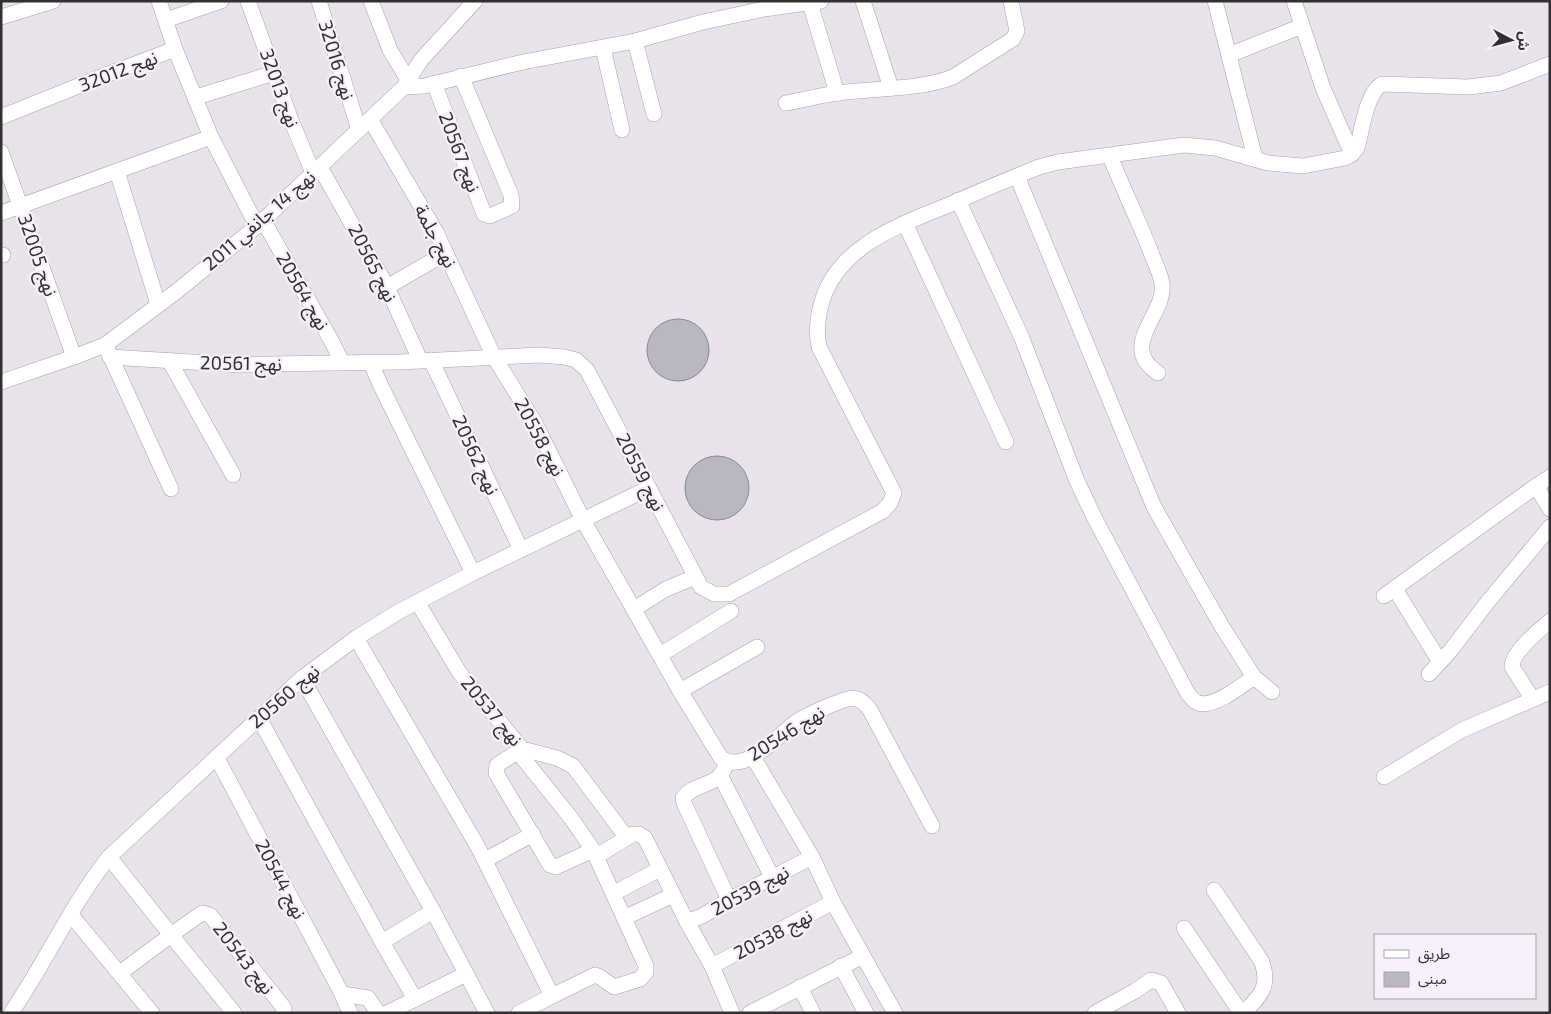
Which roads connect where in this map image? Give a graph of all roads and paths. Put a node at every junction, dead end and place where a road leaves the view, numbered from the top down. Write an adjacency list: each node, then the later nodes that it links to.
1 (53, 1): 13 (street)
2 (159, 1): 14 (street)
3 (221, 1): 14 (street)
4 (248, 1): 21 (street, نهج 32013)
5 (319, 1): 31 (street, نهج 32016)
6 (371, 1): 23 (street)
7 (475, 1): 23 (street, نهج 14 جانفي 2011)
8 (863, 1): 25 (street)
9 (1011, 1): 25 (street)
10 (1215, 1): 19 (street)
11 (1294, 1): 15 (street)
12 (813, 2): 16 (street); 26 (street)
13 (1, 17)
14 (166, 20): 18 (street)
15 (1302, 26): 19 (street); 35 (street)
16 (634, 41): 17 (street); 29 (street)
17 (603, 48): 22 (street); 32 (street)
18 (175, 49): 27 (street, نهج 32012); 30 (street, نهج 32012)
19 (1229, 55): 37 (street)
20 (1550, 64): 35 (street)
21 (274, 74): 27 (street); 38 (street, نهج 32013)
22 (461, 76): 24 (street); 24 (street, نهج 20567)
23 (406, 83): 24 (street); 31 (street, نهج 14 جانفي 2011)
24 (434, 83)
25 (891, 88): 26 (street)
26 (837, 93): 28 (street)
27 (196, 97): 33 (street, نهج 32012)
28 (786, 103)
29 (654, 114)
30 (1, 118)
31 (362, 122): 38 (street, نهج 14 جانفي 2011); 46 (street, نهج جلمة)
32 (622, 130)
33 (211, 137): 39 (street); 44 (street, نهج 20564)
34 (1, 152): 42 (street, نهج 32005)
35 (1352, 154): 37 (street)
36 (1110, 156): 37 (street); 40 (street); 57 (street)
37 (1255, 158)
38 (317, 170): 44 (street, نهج 14 جانفي 2011); 47 (street, نهج 20565)
39 (117, 172): 42 (street); 48 (street)
40 (1016, 176): 41 (street); 80 (street)
41 (958, 200): 45 (street); 80 (street)
42 (20, 206): 43 (street); 50 (street, نهج 32005)
43 (1, 213)
44 (260, 223): 48 (street, نهج 14 جانفي 2011); 55 (street, نهج 20564)
45 (905, 223): 59 (street); 70 (street)
46 (446, 253): 47 (street); 51 (street, نهج جلمة)
47 (387, 287): 53 (street, نهج 20565)
48 (158, 304): 49 (street, نهج 14 جانفي 2011)
49 (108, 351): 50 (street, نهج 14 جانفي 2011); 52 (street, نهج 20561); 64 (street)
50 (74, 357): 58 (street, نهج 14 جانفي 2011)
51 (494, 357): 53 (street, نهج 20561); 54 (street, نهج 20561); 66 (street, نهج 20558)
52 (169, 360): 55 (street, نهج 20561); 60 (street)
53 (425, 360): 56 (street, نهج 20561); 68 (street, نهج 20562)
54 (576, 360): 63 (street, نهج 20559)
55 (342, 362): 56 (street, نهج 20561)
56 (371, 362): 69 (street)
57 (1158, 373)
58 (1, 382)
59 (1006, 442)
60 (233, 475)
61 (1550, 477): 62 (street)
62 (1536, 486): 65 (street); 78 (street)
63 (649, 488): 66 (street, نهج 20560); 70 (street, نهج 20559)
64 (171, 489)
65 (1550, 508)
66 (583, 520): 68 (street, نهج 20560); 72 (street, نهج 20546)
67 (1550, 528): 78 (street)
68 (521, 550): 69 (street, نهج 20560)
69 (471, 570): 71 (street, نهج 20560)
70 (698, 582): 72 (street)
71 (418, 603): 75 (street, نهج 20560); 87 (street, نهج 20537)
72 (634, 609): 77 (street, نهج 20546)
73 (731, 611): 77 (street)
74 (1550, 621): 85 (street)
75 (356, 638): 81 (street, نهج 20560); 98 (street)
76 (757, 646): 82 (street)
77 (660, 655): 82 (street, نهج 20546)
78 (1440, 662): 79 (street)
79 (1429, 674)
80 (1254, 677): 83 (street)
81 (302, 678): 86 (street, نهج 20560); 106 (street)
82 (680, 690): 90 (street, نهج 20546)
83 (1272, 692)
84 (1550, 692): 85 (street)
85 (1532, 698): 91 (street)
86 (259, 718): 89 (street, نهج 20560); 112 (street)
87 (520, 750): 93 (street); 94 (street, نهج 20537); 95 (street)
88 (753, 757): 90 (street, نهج 20546); 92 (street, نهج 20546); 97 (street)
89 (217, 758): 96 (street, نهج 20560); 119 (street, نهج 20544)
90 (724, 769): 100 (street); 104 (street)
91 (1384, 777)
92 (932, 826)
93 (533, 834): 95 (street); 98 (street)
94 (627, 838): 95 (street); 99 (street)
95 (595, 853): 102 (street)
96 (110, 857): 107 (street, نهج 20560); 111 (street)
97 (812, 857): 100 (street, نهج 20539); 105 (street)
98 (485, 860): 120 (street)
99 (660, 869): 102 (street); 103 (street)
100 (772, 878): 104 (street, نهج 20539)
101 (1214, 890): 138 (street)
102 (614, 893): 108 (street)
103 (673, 895): 108 (street); 109 (street)
104 (729, 900): 109 (street, نهج 20539)
105 (833, 902): 113 (street); 114 (street, نهج 20538)
106 (432, 911): 112 (street); 117 (street)
107 (70, 915): 116 (street); 124 (street, نهج 20560)
108 (624, 918): 120 (street)
109 (689, 926): 114 (street)
110 (1184, 928): 138 (street)
111 (171, 935): 116 (street); 122 (street, نهج 20543); 126 (street)
112 (382, 942): 121 (street)
113 (863, 956): 115 (street); 135 (street)
114 (712, 966): 132 (street)
115 (841, 966): 118 (street); 134 (street)
116 (120, 973): 125 (street)
117 (466, 974): 121 (street); 130 (street)
118 (800, 987): 123 (street); 133 (street)
119 (345, 994): 127 (street, نهج 20544); 128 (street)
120 (552, 996): 131 (street)
121 (415, 999): 129 (street)
122 (283, 1011)
123 (751, 1012)
124 (11, 1013)
125 (152, 1013)
126 (234, 1013)
127 (350, 1013)
128 (378, 1013)
129 (386, 1013)
130 (487, 1013)
131 (519, 1013)
132 (732, 1013)
133 (813, 1013)
134 (866, 1013)
135 (895, 1013)
136 (1095, 1013): 137 (street)
137 (1178, 1013)
138 (1243, 1013)

